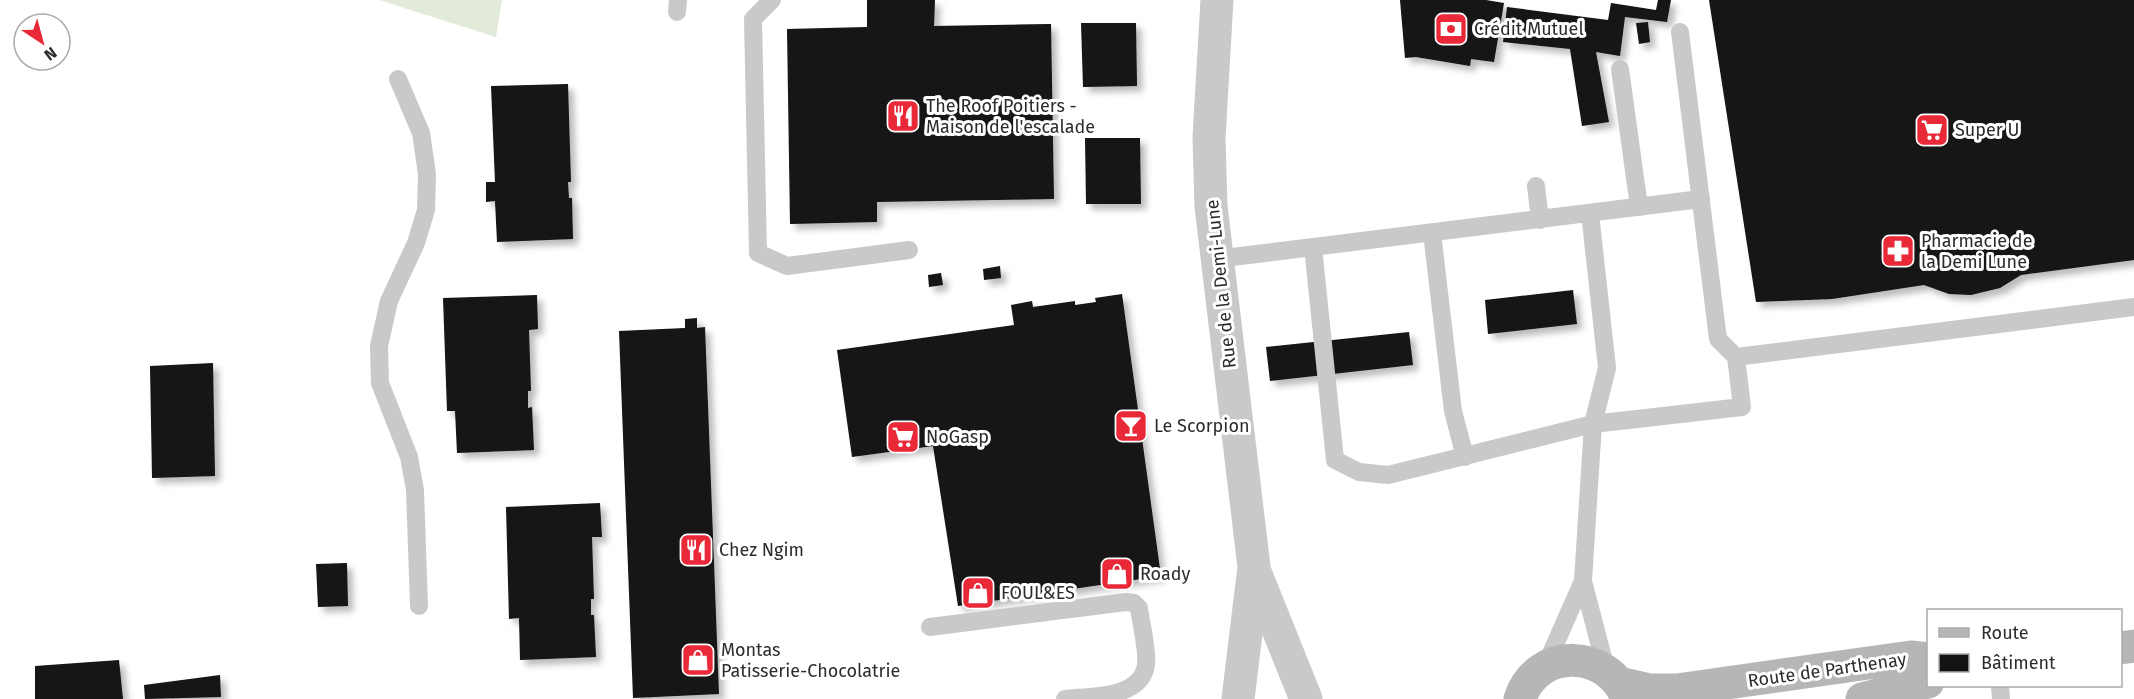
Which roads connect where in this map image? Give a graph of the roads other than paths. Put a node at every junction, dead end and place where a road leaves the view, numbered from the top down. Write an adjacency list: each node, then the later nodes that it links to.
1 (772, 0): 13 (lane)
2 (1217, 0): 14 (street, Rue de la Demi-Lune)
3 (1680, 32): 7 (lane)
4 (1620, 69): 8 (lane)
5 (398, 79): 21 (lane)
6 (1536, 186): 10 (lane)
7 (1701, 199): 8 (lane); 16 (lane)
8 (1639, 207): 9 (lane)
9 (1590, 213): 10 (lane); 17 (lane)
10 (1540, 220): 11 (lane)
11 (1432, 233): 12 (lane); 18 (lane)
12 (1313, 247): 14 (lane); 18 (lane)
13 (909, 250)
14 (1216, 259): 19 (street, Rue de la Demi-Lune)
15 (2134, 307): 16 (lane)
16 (1736, 357): 17 (lane)
17 (1593, 424): 18 (lane); 20 (lane)
18 (1466, 457)
19 (1254, 567): 29 (street, Rue de la Demi-Lune); 30 (street, Rue de la Demi-Lune)
20 (1583, 581): 24 (lane); 26 (lane)
21 (418, 606)
22 (930, 627): 28 (lane)
23 (1927, 659): 26 (main road, Route de Parthenay)
24 (1545, 667): 26 (main road, Route de Parthenay); 27 (main road)
25 (1927, 683): 31 (main road, Route de Parthenay)
26 (1617, 684)
27 (1517, 698)
28 (1065, 699)
29 (1238, 699)
30 (1306, 699)
31 (1862, 699)

